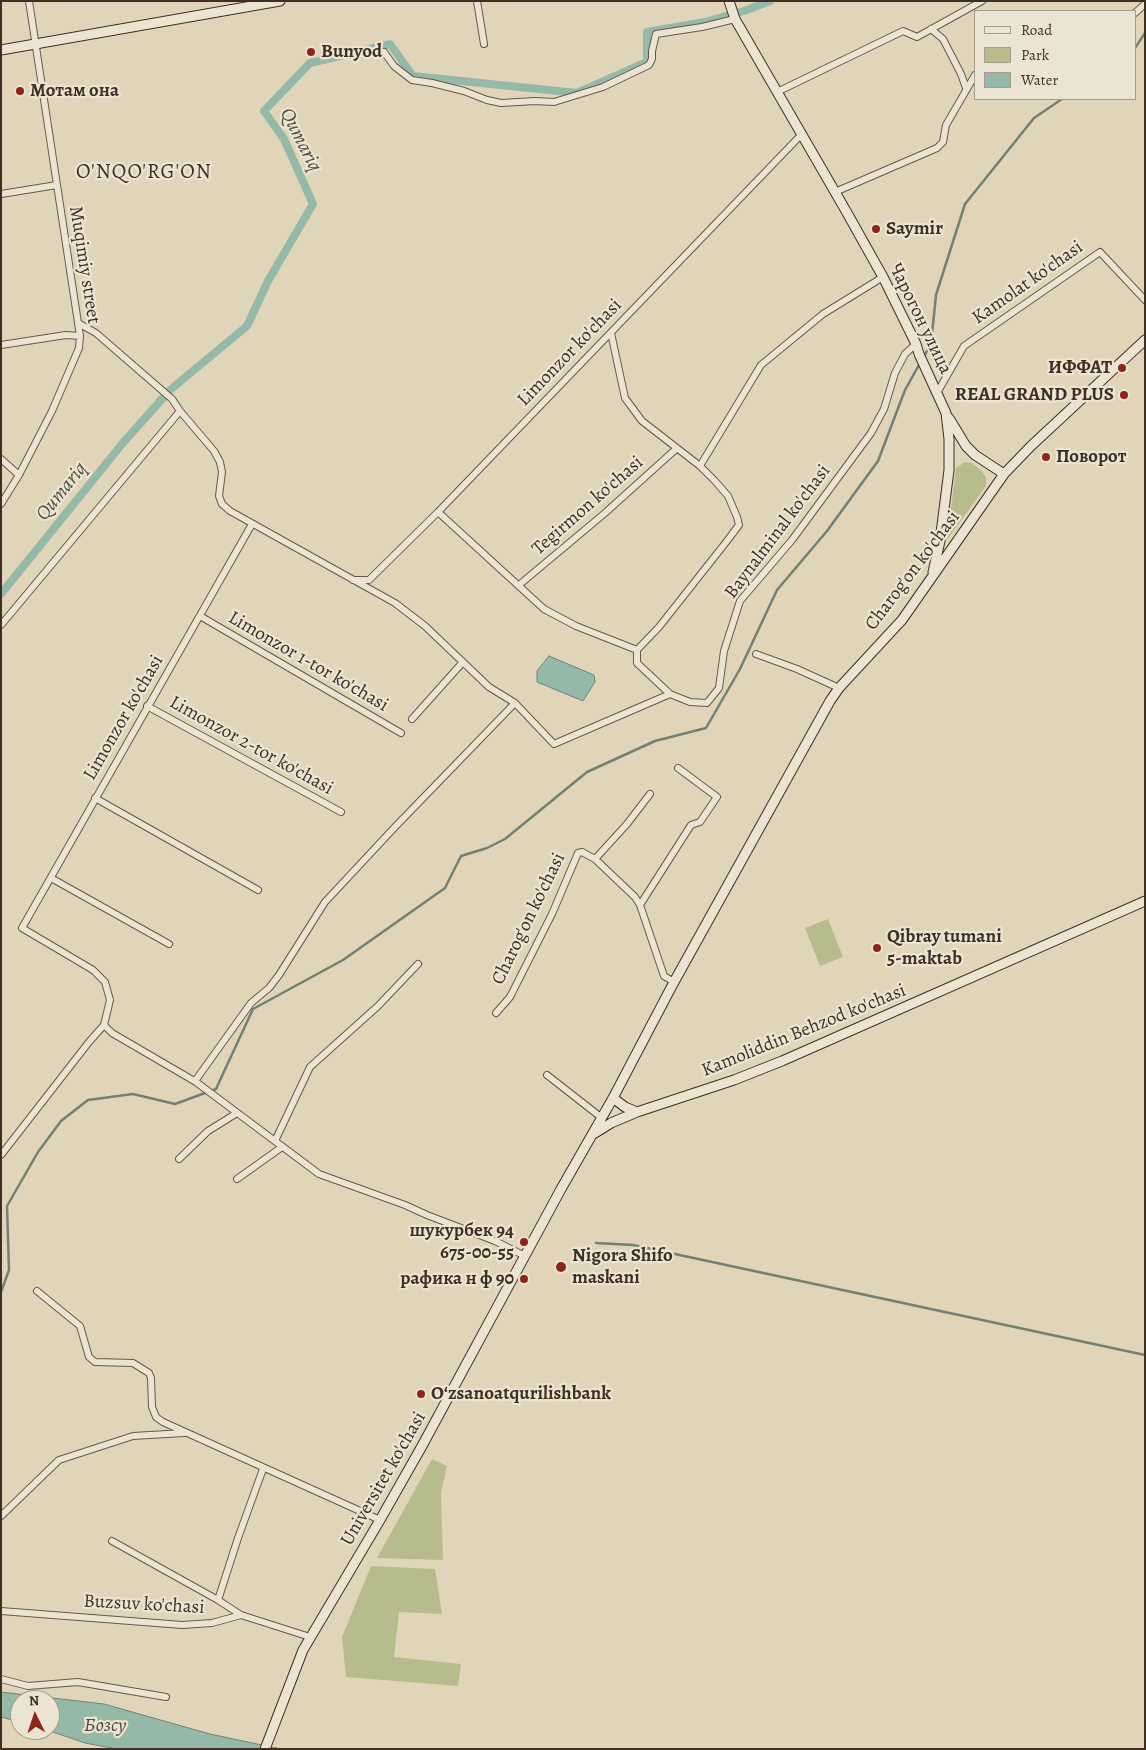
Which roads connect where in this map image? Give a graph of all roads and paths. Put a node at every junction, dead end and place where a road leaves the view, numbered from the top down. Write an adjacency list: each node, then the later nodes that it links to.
1 (29, 1): 8 (street, Muqimiy street)
2 (280, 1): 8 (main road)
3 (477, 1): 9 (street)
4 (729, 1): 6 (main road, Чарогон улица)
5 (982, 1): 7 (street)
6 (735, 19): 11 (street); 14 (main road, Чарогон улица)
7 (931, 29): 13 (street); 14 (street)
8 (36, 44): 10 (main road); 16 (street, Muqimiy street)
9 (484, 44)
10 (1, 50)
11 (384, 52)
12 (974, 76): 13 (street)
13 (966, 88): 17 (street)
14 (777, 92): 15 (main road, Чарогон улица)
15 (801, 135): 17 (main road, Чарогон улица); 22 (street, Limonzor ko'chasi)
16 (57, 185): 18 (street); 21 (street, Muqimiy street)
17 (835, 192): 19 (main road, Чарогон улица)
18 (1, 194)
19 (883, 277): 25 (main road, Чарогон улица); 32 (street)
20 (1145, 300): 27 (street, Kamolat ko'chasi)
21 (78, 323): 23 (street, Muqimiy street); 28 (street)
22 (611, 333): 30 (street, Baynalminal ko'chasi); 36 (street, Limonzor ko'chasi)
23 (80, 336): 26 (street, Muqimiy street); 34 (street)
24 (1145, 340): 33 (main road, Charog'on ko'chasi)
25 (916, 344): 27 (main road, Чарогон улица); 47 (street, Baynalminal ko'chasi)
26 (1, 345)
27 (937, 393): 29 (main road, Чарогон улица)
28 (180, 411): 37 (street); 42 (street)
29 (946, 413): 33 (main road); 38 (main road, Чарогон улица)
30 (676, 449): 32 (street, Baynalminal ko'chasi); 40 (street, Tegirmon ko'chasi)
31 (1, 459): 34 (street)
32 (700, 466): 43 (street, Baynalminal ko'chasi)
33 (1004, 474): 38 (main road, Charog'on ko'chasi)
34 (19, 475): 35 (street)
35 (1, 504)
36 (438, 512): 39 (street, Limonzor ko'chasi); 40 (street)
37 (252, 524): 39 (street); 41 (street, Limonzor ko'chasi)
38 (933, 576): 46 (main road, Charog'on ko'chasi)
39 (353, 580): 45 (street)
40 (519, 585): 43 (street)
41 (200, 616): 49 (street, Limonzor ko'chasi); 51 (street, Limonzor 1-tor ko'chasi)
42 (1, 625)
43 (637, 650): 47 (street, Baynalminal ko'chasi)
44 (756, 654): 46 (street)
45 (464, 662): 48 (street); 50 (street)
46 (839, 688): 63 (main road, Charog'on ko'chasi)
47 (670, 694): 48 (street)
48 (515, 703): 67 (street)
49 (147, 706): 54 (street, Limonzor ko'chasi); 55 (street, Limonzor 2-tor ko'chasi)
50 (412, 719)
51 (402, 733)
52 (678, 768): 60 (street)
53 (650, 794): 56 (street)
54 (95, 798): 57 (street, Limonzor ko'chasi); 58 (street)
55 (341, 812)
56 (595, 858): 60 (street, Charog'on ko'chasi); 64 (street, Charog'on ko'chasi)
57 (51, 878): 61 (street); 65 (street, Limonzor ko'chasi)
58 (258, 890)
59 (1145, 901): 69 (main road, Kamoliddin Behzod ko'chasi)
60 (640, 905): 63 (street, Charog'on ko'chasi)
61 (169, 944)
62 (418, 964): 73 (street)
63 (674, 982): 68 (main road, Charog'on ko'chasi)
64 (496, 1013)
65 (104, 1025): 67 (street); 75 (street)
66 (547, 1075): 71 (street)
67 (196, 1083): 70 (street)
68 (613, 1098): 69 (main road); 71 (main road, Universitet ko'chasi)
69 (637, 1112): 72 (main road, Kamoliddin Behzod ko'chasi)
70 (237, 1113): 73 (street); 76 (street)
71 (602, 1118): 72 (main road, Universitet ko'chasi)
72 (593, 1134): 78 (main road, Universitet ko'chasi)
73 (275, 1141): 74 (street)
74 (282, 1147): 77 (street); 78 (street)
75 (1, 1155)
76 (179, 1159)
77 (237, 1180)
78 (525, 1256): 83 (main road, Universitet ko'chasi)
79 (37, 1291): 80 (street)
80 (185, 1433): 81 (street); 82 (street)
81 (263, 1469): 83 (street); 85 (street)
82 (1, 1516)
83 (380, 1520): 88 (main road, Universitet ko'chasi)
84 (112, 1541): 85 (street)
85 (218, 1600): 87 (street)
86 (1, 1611): 87 (street, Buzsuv ko'chasi)
87 (241, 1615): 88 (street)
88 (310, 1637): 91 (main road, Universitet ko'chasi)
89 (1, 1678): 90 (street)
90 (166, 1697)
91 (265, 1749)

